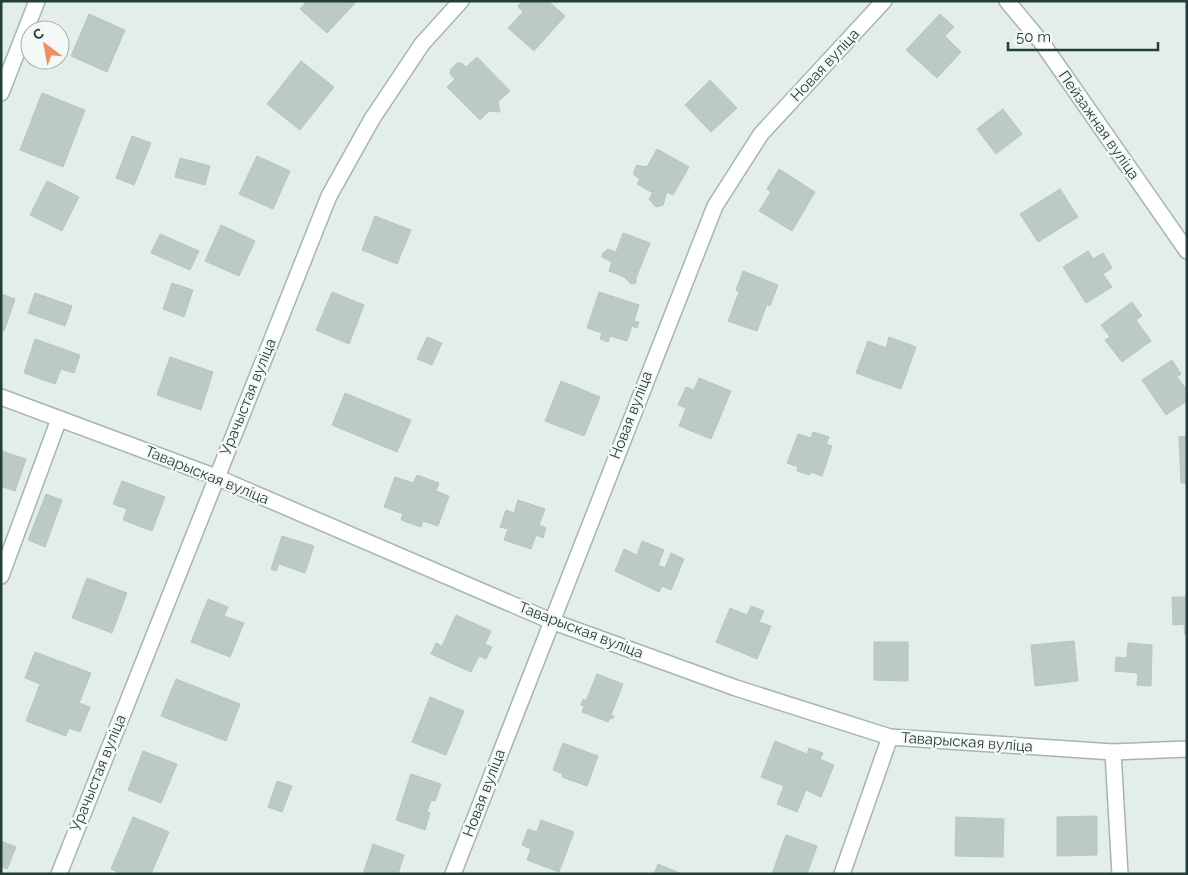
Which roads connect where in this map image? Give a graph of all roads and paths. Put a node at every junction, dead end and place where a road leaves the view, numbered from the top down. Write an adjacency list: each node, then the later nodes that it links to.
1 (36, 1): 5 (street)
2 (461, 1): 9 (street, Урачыстая вуліца)
3 (884, 1): 11 (street, Новая вуліца)
4 (1007, 1): 6 (street, Пейзажная вуліца)
5 (1, 93)
6 (1187, 251)
7 (1, 397): 8 (street, Таварыская вуліца)
8 (59, 419): 9 (street, Таварыская вуліца); 10 (street)
9 (216, 477): 11 (street, Таварыская вуліца); 15 (street, Урачыстая вуліца)
10 (1, 576)
11 (551, 621): 12 (street, Таварыская вуліца); 16 (street, Новая вуліца)
12 (890, 736): 14 (street, Таварыская вуліца); 17 (street)
13 (1187, 749): 14 (street, Таварыская вуліца)
14 (1113, 752): 18 (street)
15 (59, 874)
16 (453, 874)
17 (842, 874)
18 (1120, 874)

